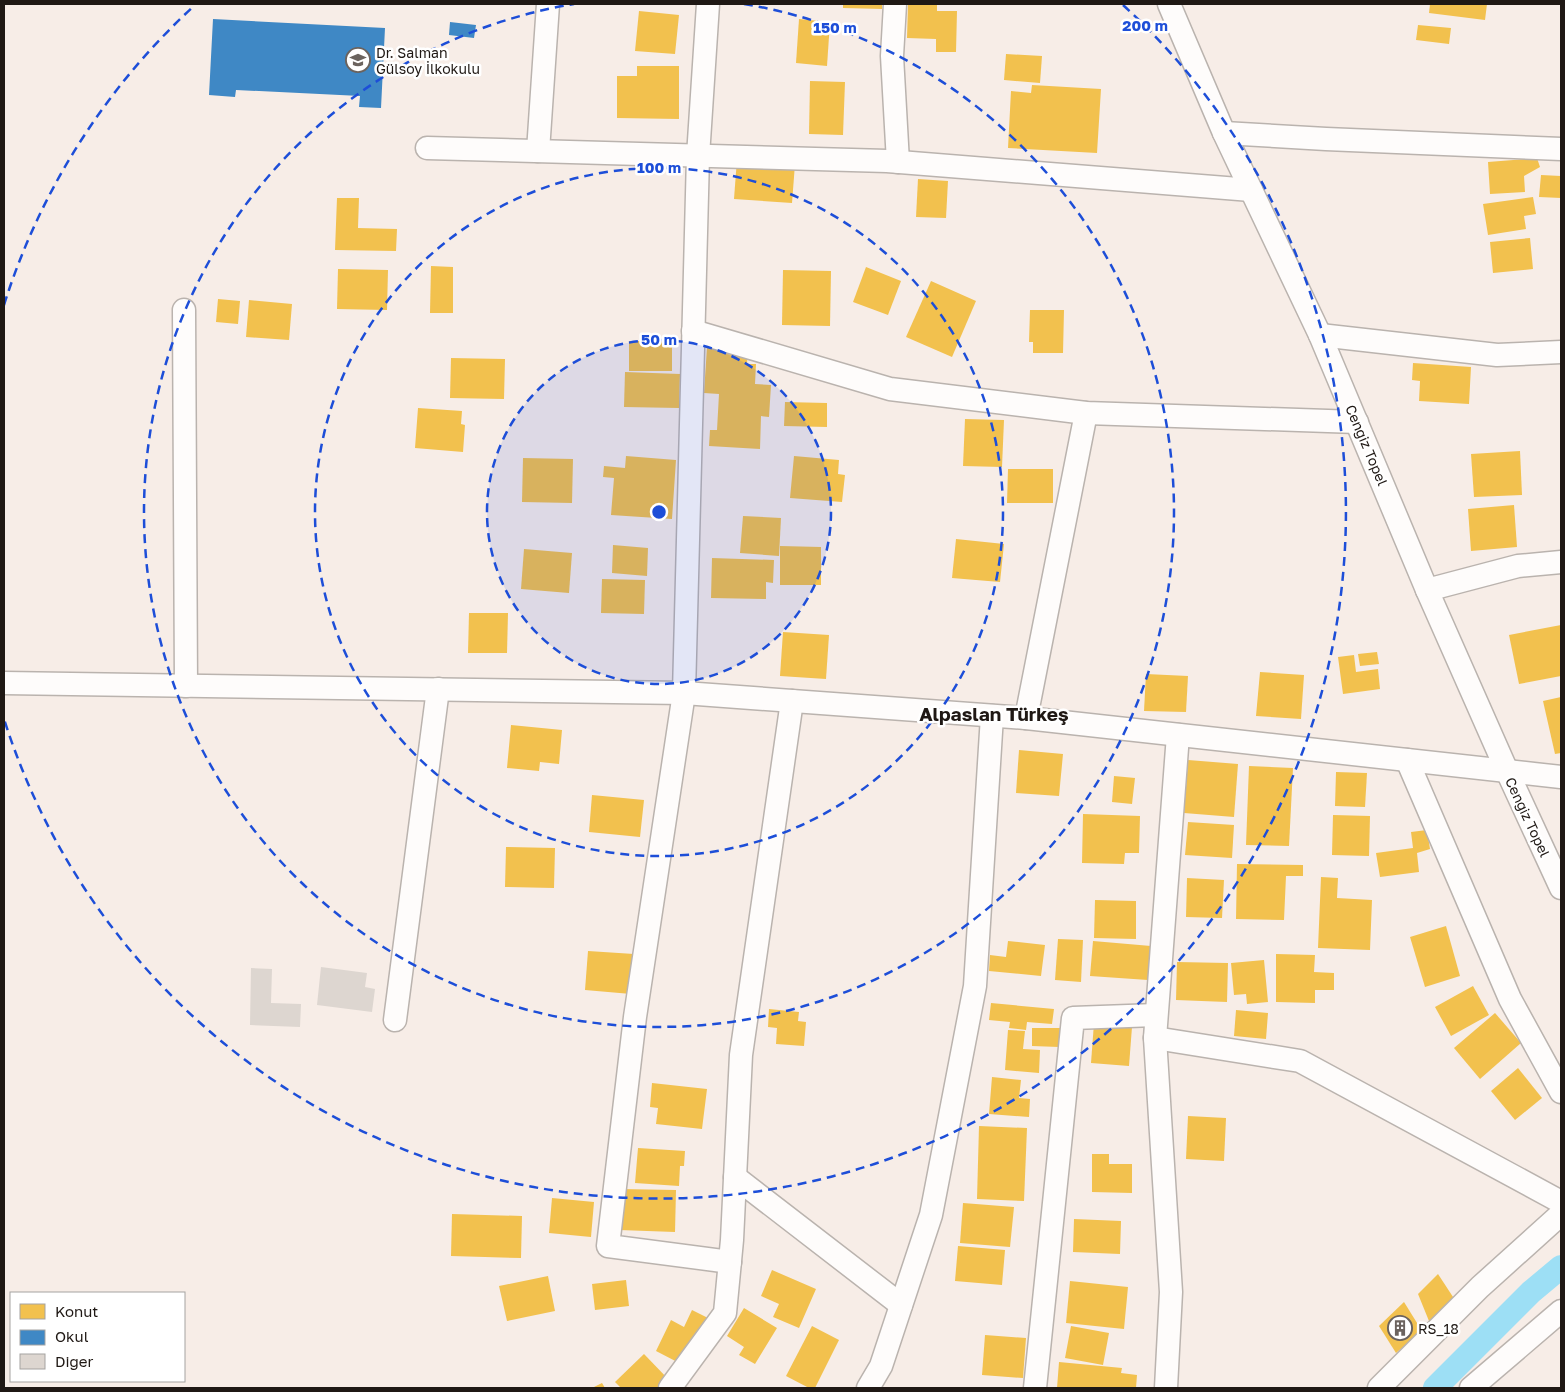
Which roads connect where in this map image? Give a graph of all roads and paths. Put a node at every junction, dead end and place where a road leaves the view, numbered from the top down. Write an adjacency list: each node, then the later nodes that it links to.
1 (548, 4): 8 (street)
2 (708, 4): 9 (street)
3 (895, 4): 10 (street)
4 (1169, 4): 5 (street, Cengiz Topel)
5 (1224, 133): 7 (street); 11 (street, Cengiz Topel)
6 (427, 148): 8 (street)
7 (1561, 150)
8 (538, 151): 9 (street)
9 (698, 156): 10 (street); 13 (street)
10 (898, 162): 11 (street)
11 (1251, 190): 14 (street, Cengiz Topel)
12 (184, 310): 21 (street)
13 (693, 331): 16 (street); 23 (street)
14 (1320, 335): 15 (street); 17 (street, Cengiz Topel)
15 (1561, 352)
16 (1086, 413): 17 (street); 26 (street)
17 (1358, 422): 19 (street, Cengiz Topel)
18 (1561, 562): 19 (street)
19 (1427, 590): 29 (street, Cengiz Topel)
20 (4, 683): 21 (street)
21 (186, 686): 22 (street)
22 (438, 690): 23 (street); 33 (street)
23 (684, 693): 24 (street); 39 (street)
24 (792, 701): 25 (street); 36 (street)
25 (992, 716): 26 (street); 40 (street)
26 (1026, 718): 27 (street)
27 (1178, 735): 28 (street); 32 (street)
28 (1406, 760): 29 (street); 35 (street)
29 (1507, 771): 30 (street); 31 (street, Cengiz Topel)
30 (1561, 777)
31 (1561, 888)
32 (1156, 1015): 34 (street); 44 (street)
33 (395, 1020)
34 (1154, 1038): 37 (street); 45 (street)
35 (1561, 1092)
36 (735, 1177): 39 (street); 40 (street)
37 (1561, 1202)
38 (1561, 1214): 46 (street)
39 (730, 1262): 42 (street)
40 (901, 1305): 43 (street)
41 (1561, 1311): 47 (street)
42 (670, 1388)
43 (868, 1388)
44 (1035, 1388)
45 (1166, 1388)
46 (1380, 1388)
47 (1471, 1388)

